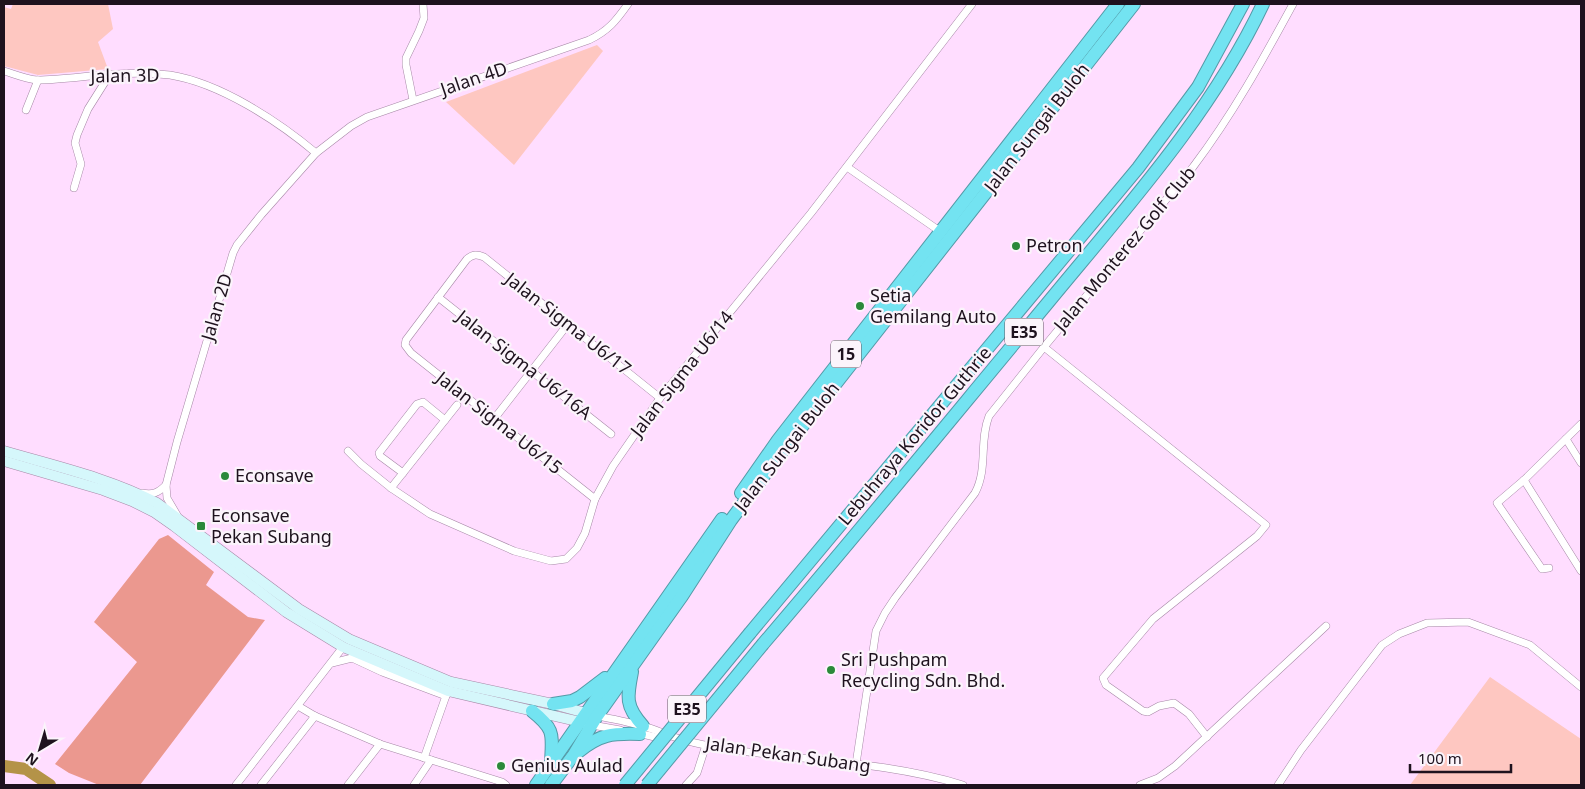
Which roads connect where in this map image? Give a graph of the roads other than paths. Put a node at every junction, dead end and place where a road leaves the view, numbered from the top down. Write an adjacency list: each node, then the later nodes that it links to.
1 (423, 4): 12 (street)
2 (628, 4): 12 (street, Jalan 4D)
3 (972, 4): 15 (street, Jalan Sigma U6/14)
4 (1118, 4): 17 (highway, Jalan Sungai Buloh / 15)
5 (1134, 4): 45 (highway, Jalan Sungai Buloh / 15)
6 (1243, 4): 69 (highway, Lebuhraya Koridor Guthrie / E35, bridge)
7 (1263, 4): 70 (highway, Lebuhraya Koridor Guthrie / E35, bridge)
8 (1293, 4): 20 (street, Jalan Monterez Golf Club)
9 (4, 72): 11 (street, Jalan 3D)
10 (110, 74): 11 (street, Jalan 3D); 14 (street, Jalan 3D); 16 (street)
11 (38, 80): 13 (street)
12 (413, 100): 14 (street, Jalan 4D)
13 (26, 110)
14 (316, 153): 35 (street, Jalan 2D)
15 (847, 167): 17 (street); 22 (street, Jalan Sigma U6/14)
16 (74, 188)
17 (941, 232): 46 (highway, Jalan Sungai Buloh / 15)
18 (438, 297): 19 (street, Jalan Sigma U6/17); 21 (street, Jalan Sigma U6/16A); 24 (street, Jalan Sigma U6/15)
19 (568, 324): 21 (street); 22 (street, Jalan Sigma U6/17)
20 (1044, 347): 55 (street); 61 (street, Jalan Monterez Golf Club)
21 (532, 371): 24 (street); 27 (street, Jalan Sigma U6/16A)
22 (660, 398): 38 (street, Jalan Sigma U6/14)
23 (457, 405): 25 (street)
24 (494, 419): 38 (street, Jalan Sigma U6/15)
25 (446, 420): 33 (street); 33 (street)
26 (1581, 424): 28 (street)
27 (611, 434)
28 (1566, 438): 32 (street); 34 (street)
29 (348, 451): 36 (street, Jalan Sigma U6/14)
30 (4, 452): 37 (main road)
31 (4, 461): 43 (main road)
32 (1581, 463)
33 (403, 473): 36 (street)
34 (1524, 480): 40 (street); 41 (street)
35 (166, 485): 37 (street); 39 (street, Jalan 2D)
36 (391, 488): 38 (street, Jalan Sigma U6/14)
37 (135, 492): 39 (main road)
38 (595, 499)
39 (180, 520): 49 (main road)
40 (1549, 568)
41 (1581, 571)
42 (1326, 626): 55 (street)
43 (343, 647): 44 (street); 48 (main road)
44 (330, 664): 48 (street); 50 (street)
45 (633, 667): 53 (highway, Jalan Sungai Buloh / 15); 54 (highway)
46 (613, 674): 49 (highway); 53 (highway, Jalan Sungai Buloh / 15)
47 (1581, 687): 74 (street)
48 (447, 693): 51 (main road); 59 (street)
49 (553, 704): 53 (main road)
50 (298, 706): 52 (street); 63 (street)
51 (532, 711): 53 (main road); 60 (highway)
52 (315, 716): 56 (street); 64 (street)
53 (589, 719): 54 (street, Jalan Pekan Subang); 58 (highway, Jalan Sungai Buloh / 15); 60 (highway, Jalan Sungai Buloh / 15)
54 (642, 730): 57 (street, Jalan Pekan Subang); 58 (highway)
55 (1207, 736): 73 (street)
56 (380, 744): 59 (street); 65 (street)
57 (706, 745): 61 (street, Jalan Pekan Subang); 71 (street)
58 (573, 756): 68 (highway, Jalan Sungai Buloh / 15)
59 (428, 759): 62 (street); 66 (street)
60 (551, 764): 67 (highway, Jalan Sungai Buloh / 15)
61 (856, 764): 72 (street, Jalan Pekan Subang)
62 (501, 784)
63 (236, 785)
64 (261, 785)
65 (348, 785)
66 (414, 785)
67 (536, 785)
68 (551, 785)
69 (625, 785)
70 (648, 785)
71 (686, 785)
72 (963, 785)
73 (1140, 785)
74 (1278, 785)

